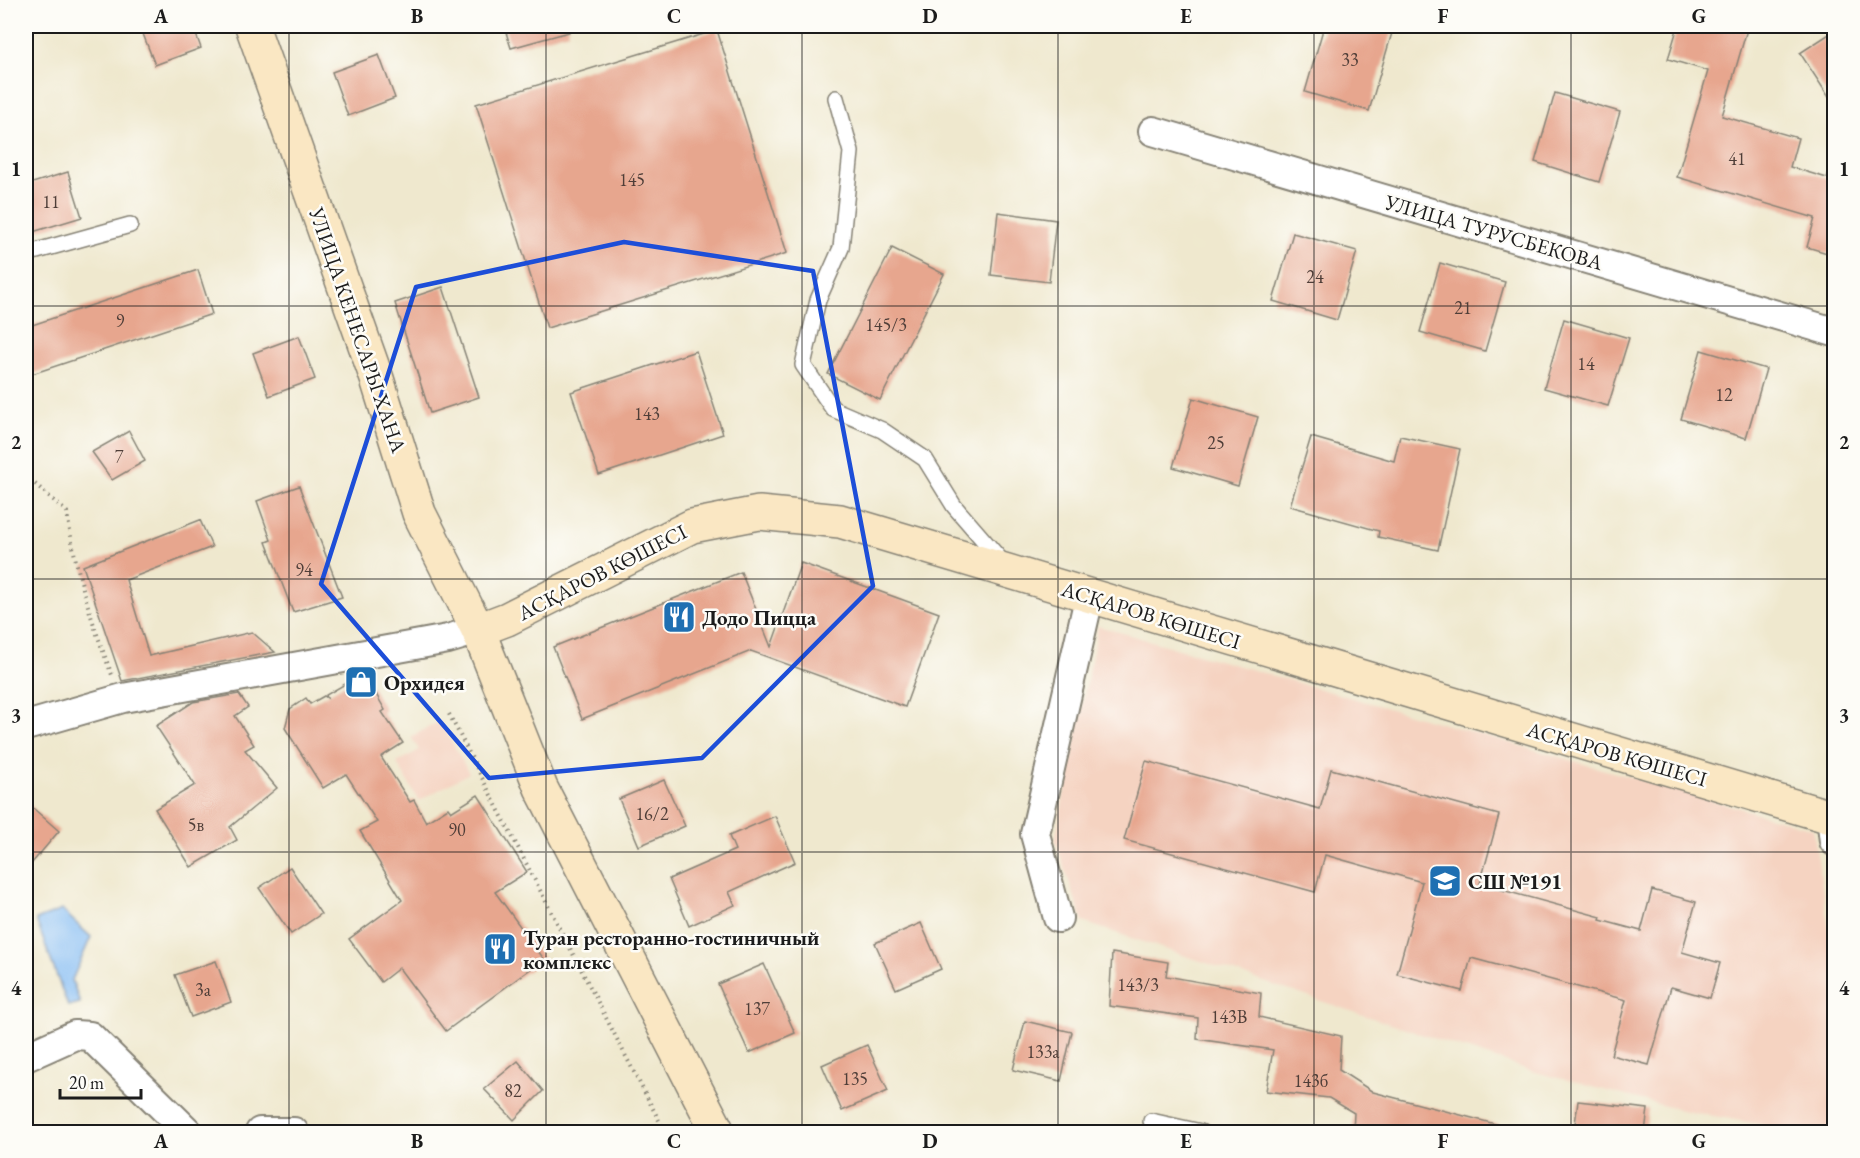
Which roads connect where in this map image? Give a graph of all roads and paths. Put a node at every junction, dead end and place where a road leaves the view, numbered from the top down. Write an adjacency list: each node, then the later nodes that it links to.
1 (252, 26): 10 (street, УЛИЦА КЕНЕСАРЫ ХАНА)
2 (836, 98): 8 (lane)
3 (1153, 131): 6 (street, УЛИЦА ТУРУСБЕКОВА)
4 (130, 225): 5 (lane)
5 (26, 254)
6 (1834, 333)
7 (26, 476): 11 (path)
8 (1011, 572): 9 (street, АСҚАРОВ КӨШЕСІ); 10 (street, АСҚАРОВ КӨШЕСІ)
9 (1089, 598): 14 (street, АСҚАРОВ КӨШЕСІ); 15 (street)
10 (478, 630): 11 (street); 22 (street)
11 (123, 698): 13 (street)
12 (448, 714): 21 (path)
13 (26, 726)
14 (1833, 825)
15 (1058, 918)
16 (26, 1057): 18 (street)
17 (1151, 1121): 23 (lane)
18 (188, 1132)
19 (260, 1132): 20 (street)
20 (294, 1132)
21 (665, 1132)
22 (718, 1132)
23 (1201, 1132)

